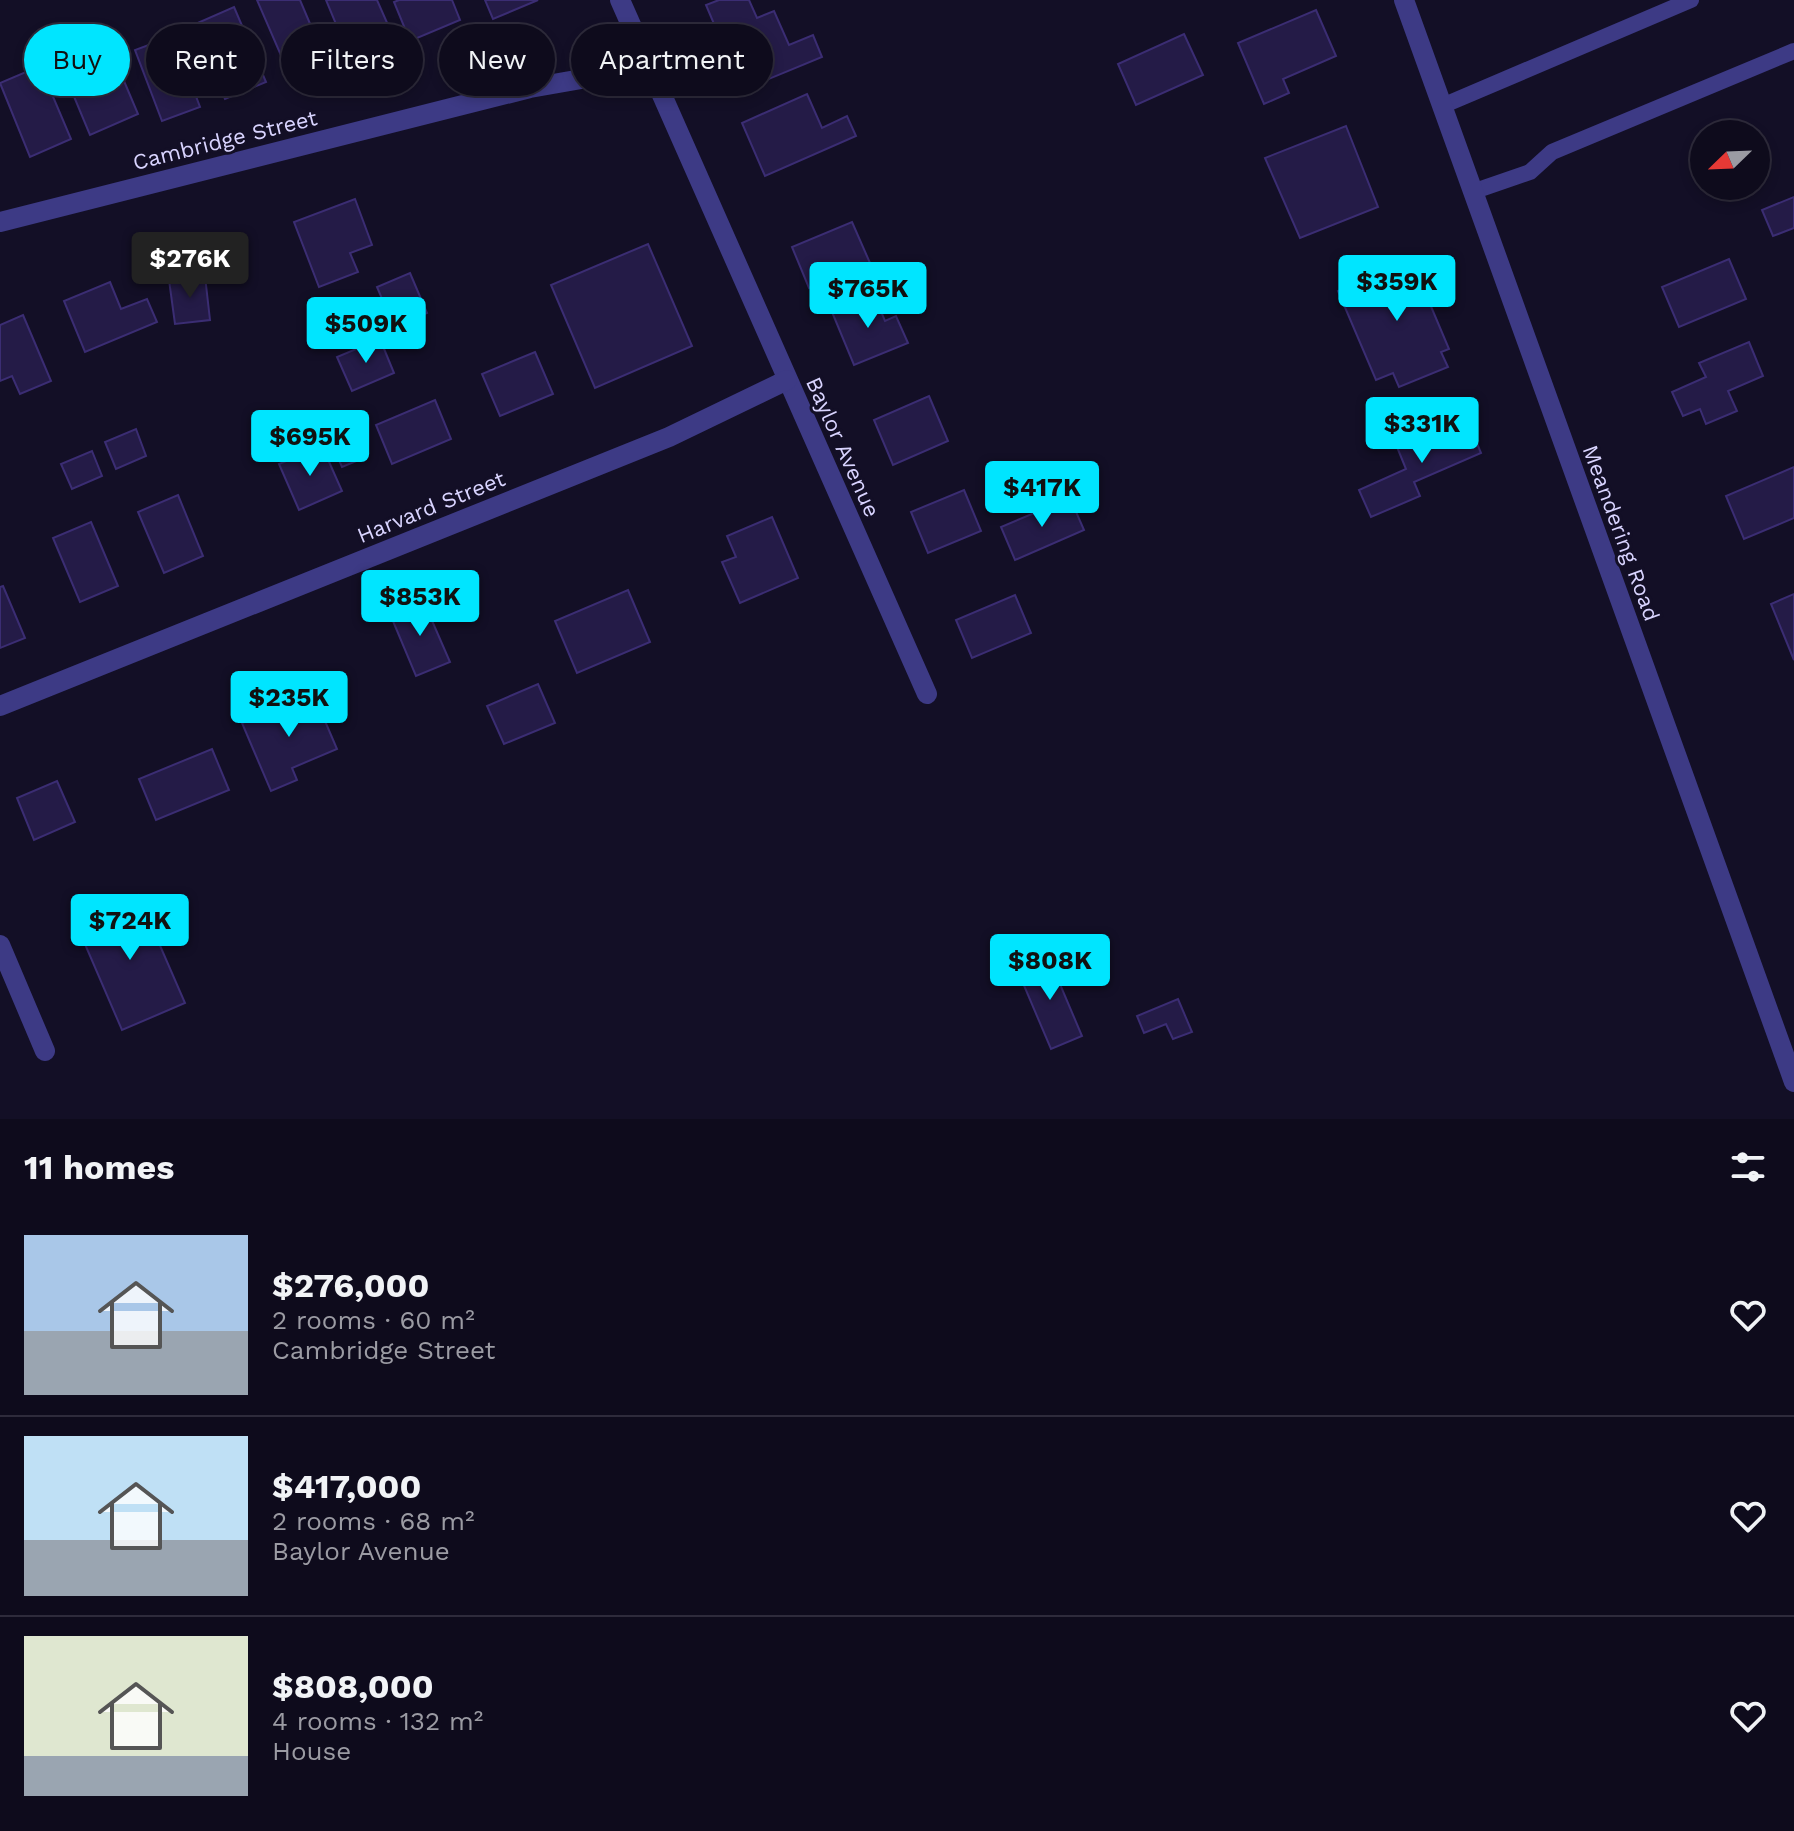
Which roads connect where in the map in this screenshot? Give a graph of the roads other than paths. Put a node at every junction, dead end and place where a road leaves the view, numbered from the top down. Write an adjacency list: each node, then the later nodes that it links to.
1 (620, 0): 4 (street, Baylor Avenue)
2 (1404, 0): 8 (street, Meandering Road)
3 (1691, 0): 8 (lane)
4 (631, 24)
5 (1794, 51): 9 (lane)
6 (571, 81): 10 (street, Cambridge Street)
7 (663, 96): 11 (street, Baylor Avenue)
8 (1442, 106): 9 (street, Meandering Road)
9 (1472, 192): 16 (street, Meandering Road)
10 (0, 222)
11 (787, 380): 12 (street, Baylor Avenue); 13 (street, Harvard Street)
12 (927, 694)
13 (0, 706)
14 (0, 945): 15 (street)
15 (45, 1051)
16 (1794, 1082)

